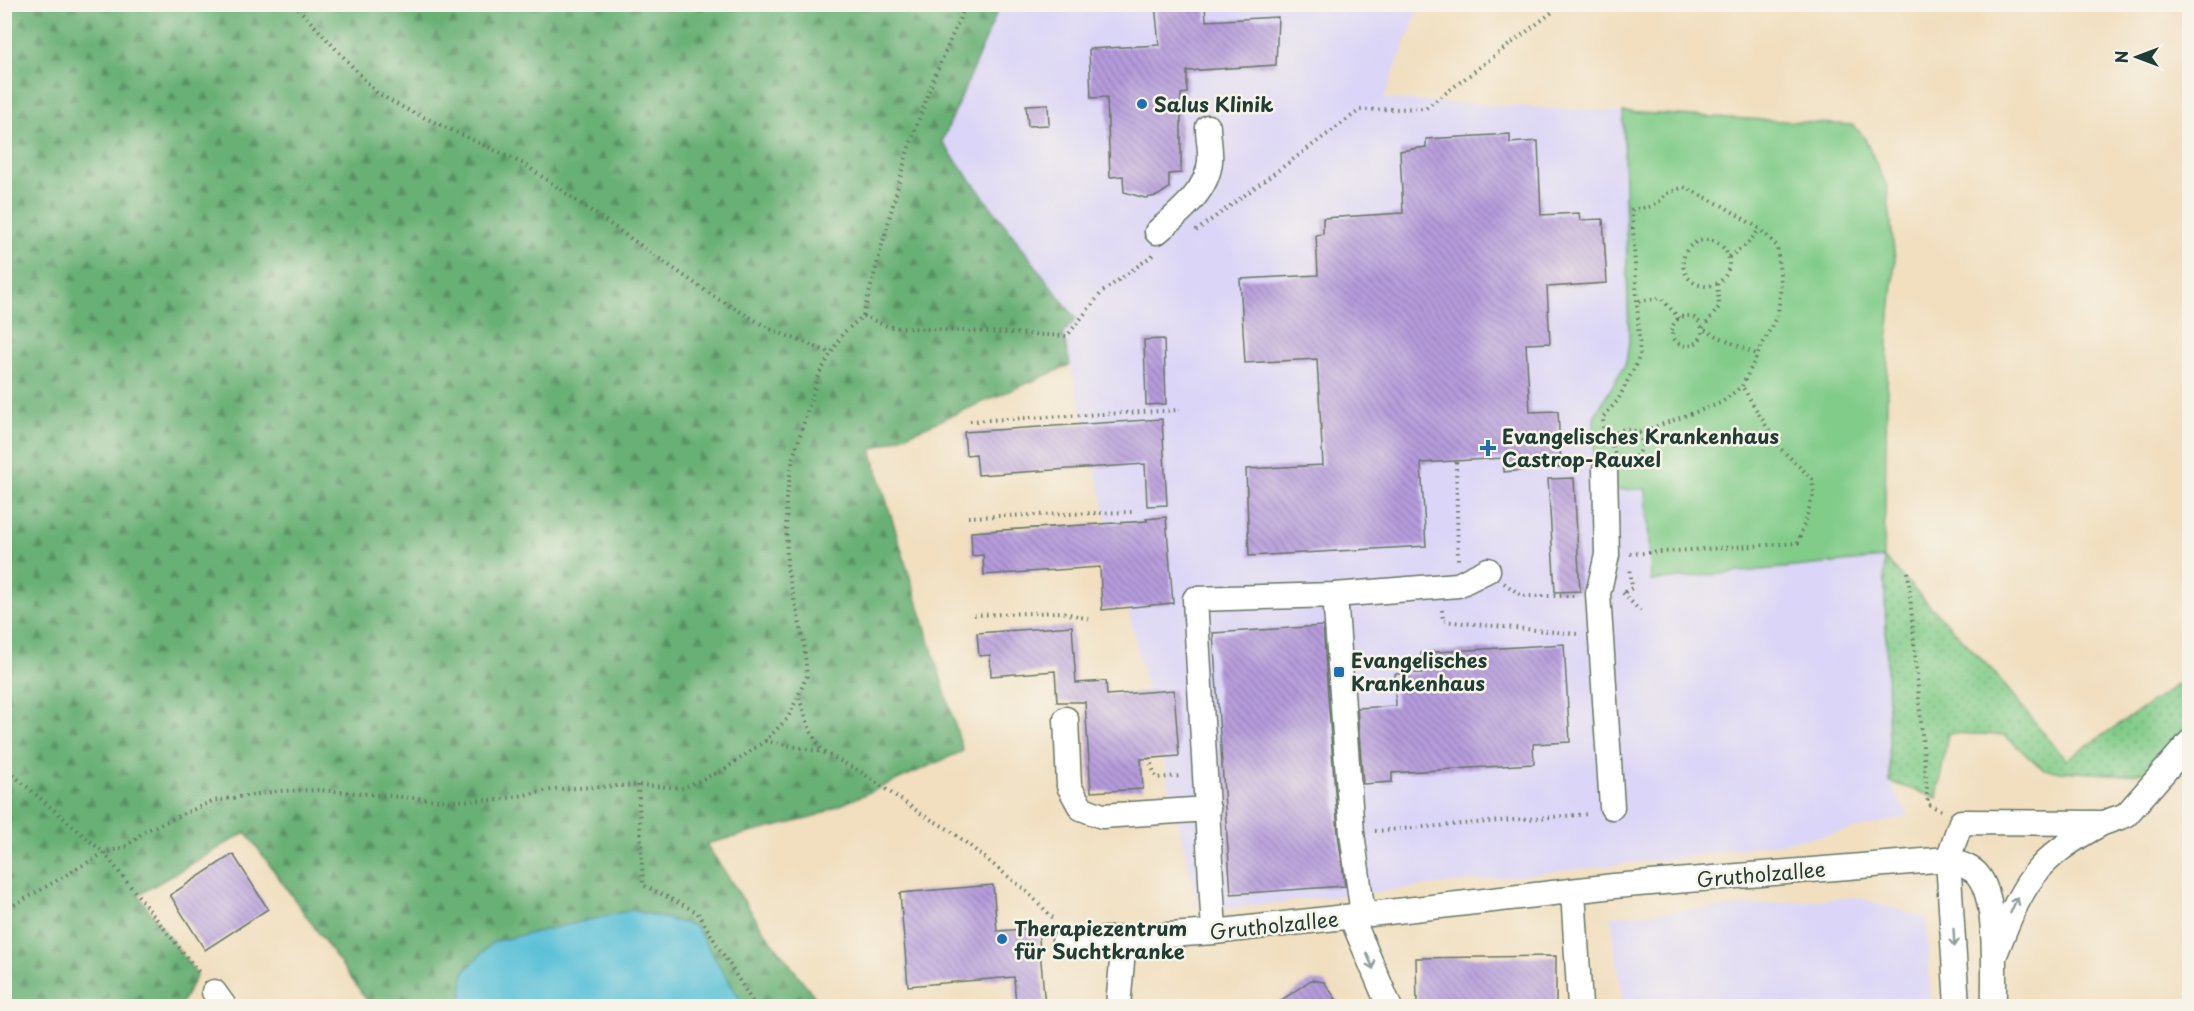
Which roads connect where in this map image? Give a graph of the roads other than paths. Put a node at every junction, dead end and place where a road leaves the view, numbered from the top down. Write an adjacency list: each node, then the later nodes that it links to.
1 (1208, 127): 2 (street)
2 (1158, 241)
3 (1605, 469): 9 (street)
4 (1488, 570): 5 (street)
5 (1335, 595): 8 (street); 13 (street)
6 (1066, 719): 8 (street)
7 (2190, 742): 10 (street)
8 (1208, 809): 14 (street)
9 (1604, 810)
10 (2103, 823): 11 (street); 17 (street, one-way to 10)
11 (1948, 859): 12 (street, Grutholzallee); 17 (street, Grutholzallee); 21 (street, one-way to 21)
12 (1573, 891): 13 (street, Grutholzallee); 20 (street)
13 (1357, 916): 14 (street, Grutholzallee); 19 (street, Grutholzallee, one-way to 19)
14 (1214, 932): 15 (street, Grutholzallee)
15 (1124, 940): 16 (street, Grutholzallee); 18 (street)
16 (1064, 942)
17 (1992, 960): 22 (street, Grutholzallee)
18 (1118, 1006)
19 (1389, 1006)
20 (1580, 1006)
21 (1957, 1006)
22 (1994, 1006)

